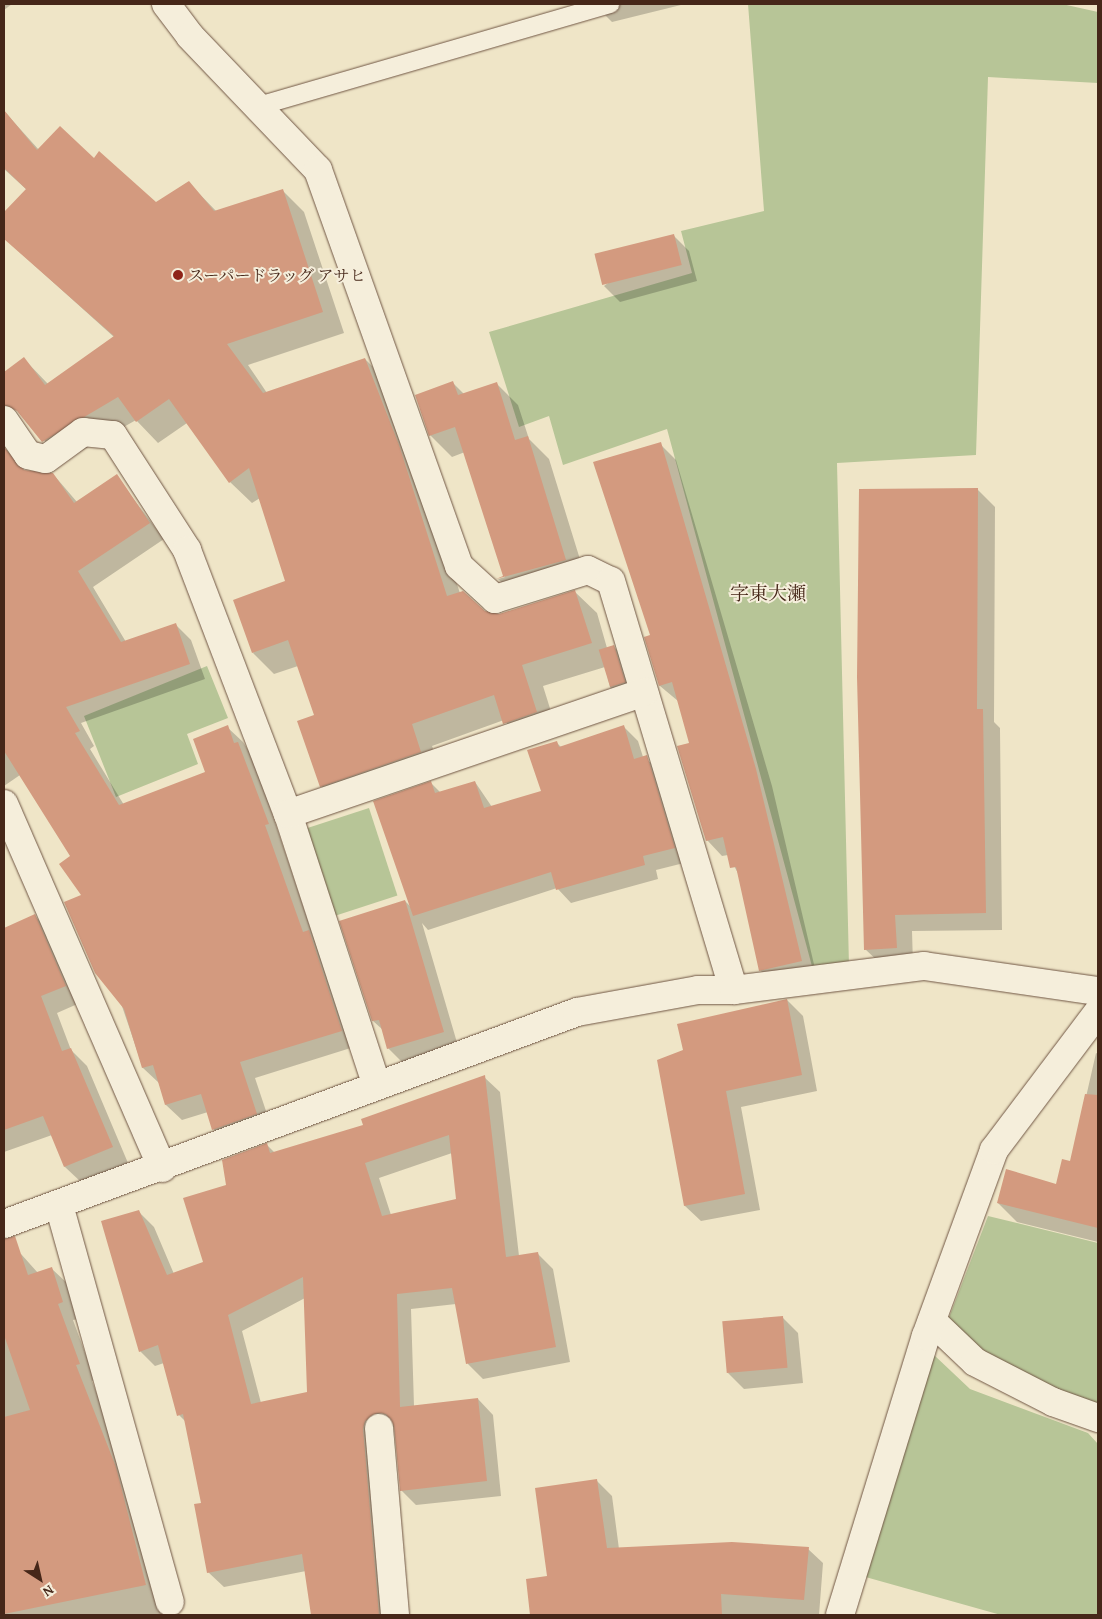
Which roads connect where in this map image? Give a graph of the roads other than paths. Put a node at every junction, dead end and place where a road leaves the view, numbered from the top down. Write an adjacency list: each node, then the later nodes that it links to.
1 (166, 4): 3 (street)
2 (611, 4): 3 (lane)
3 (259, 106): 5 (street)
4 (4, 420): 7 (street)
5 (644, 692): 7 (street); 8 (street)
6 (4, 804): 12 (street)
7 (288, 814): 11 (street)
8 (734, 990): 9 (street); 11 (street)
9 (1098, 991)
10 (1098, 1012): 15 (street)
11 (377, 1086): 12 (street)
12 (162, 1168): 13 (street)
13 (60, 1205): 14 (street); 18 (street)
14 (4, 1224)
15 (932, 1321): 16 (street); 20 (street)
16 (1098, 1418)
17 (379, 1428): 19 (street)
18 (170, 1602)
19 (395, 1615)
20 (840, 1615)

